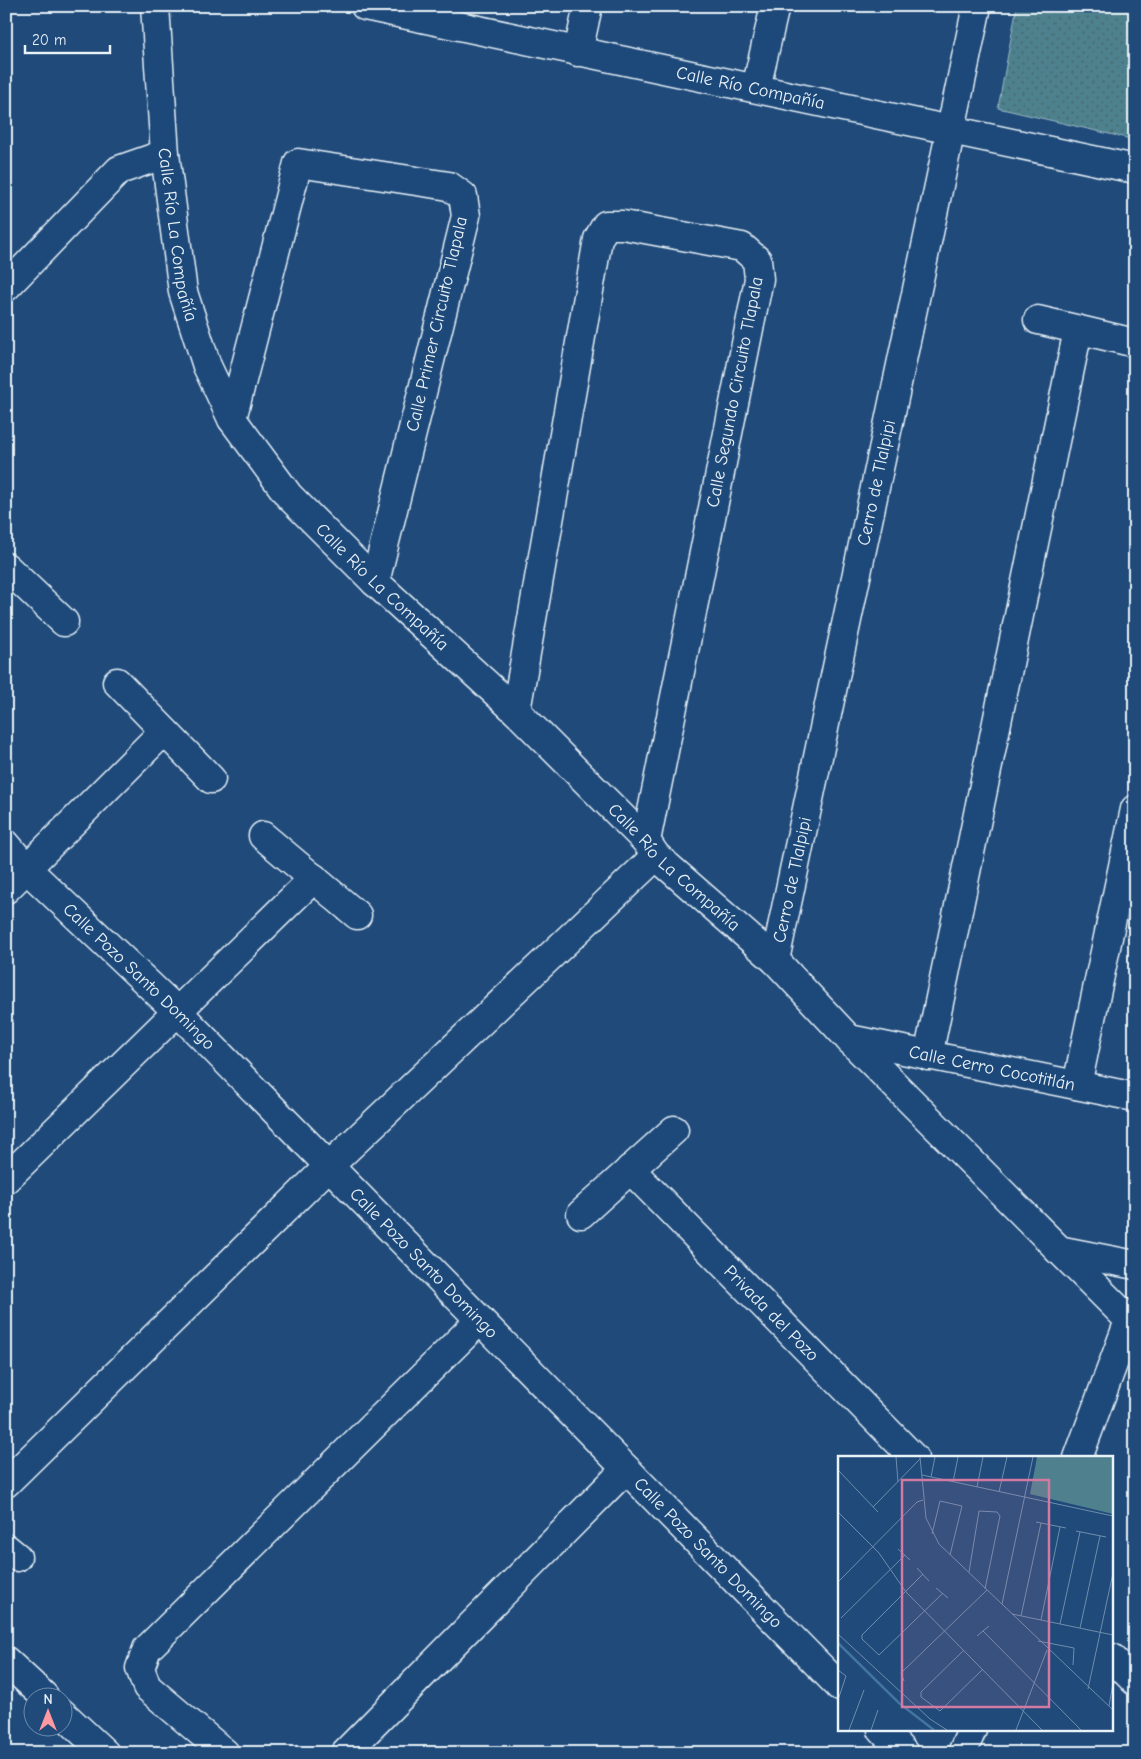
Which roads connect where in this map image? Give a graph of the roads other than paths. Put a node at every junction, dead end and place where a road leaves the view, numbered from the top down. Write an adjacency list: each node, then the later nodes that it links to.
1 (155, 6): 10 (street, Calle Río La Compañía)
2 (365, 6): 6 (street, Calle Río Compañía)
3 (588, 6): 7 (street)
4 (774, 6): 8 (street)
5 (977, 6): 9 (street, Cerro de Tlalpipi)
6 (397, 10): 7 (street, Calle Río Compañía)
7 (578, 52): 8 (street, Calle Río Compañía)
8 (756, 88): 9 (street, Calle Río Compañía)
9 (952, 129): 11 (street, Calle Río Compañía); 32 (street, Cerro de Tlalpipi)
10 (165, 154): 12 (street); 16 (street, Calle Río La Compañía)
11 (1135, 169)
12 (6, 287)
13 (1038, 320): 14 (street)
14 (1078, 330): 15 (street); 35 (street)
15 (1135, 342)
16 (232, 420): 18 (street, Calle Río La Compañía); 18 (street, Calle Primer Circuito Tlapala)
17 (10, 579): 19 (street)
18 (375, 582): 21 (street, Calle Río La Compañía)
19 (64, 622)
20 (117, 682): 22 (street)
21 (516, 711): 27 (street, Calle Río La Compañía); 27 (street, Calle Segundo Circuito Tlapala)
22 (164, 731): 23 (street); 28 (street)
23 (211, 780)
24 (1135, 809): 36 (street)
25 (264, 836): 29 (street)
26 (6, 844): 28 (street, Calle Pozo Santo Domingo)
27 (651, 848): 32 (street, Calle Río La Compañía); 39 (street)
28 (27, 868): 30 (street); 33 (street, Calle Pozo Santo Domingo)
29 (314, 878): 31 (street); 33 (street)
30 (6, 888)
31 (358, 915)
32 (775, 960): 34 (street, Calle Río La Compañía)
33 (178, 1012): 39 (street, Calle Pozo Santo Domingo); 41 (street)
34 (849, 1039): 35 (street, Calle Cerro Cocotitlán); 43 (street, Calle Río La Compañía)
35 (928, 1056): 36 (street, Calle Cerro Cocotitlán)
36 (1077, 1085): 37 (street, Calle Cerro Cocotitlán)
37 (1135, 1097)
38 (674, 1130): 40 (street)
39 (329, 1166): 45 (street, Calle Pozo Santo Domingo); 50 (street)
40 (630, 1169): 42 (street); 47 (street, Privada del Pozo)
41 (6, 1179)
42 (581, 1214)
43 (1058, 1250): 44 (street); 46 (street, Calle Río La Compañía)
44 (1135, 1265)
45 (480, 1320): 49 (street, Calle Pozo Santo Domingo); 60 (street)
46 (1132, 1324): 48 (street)
47 (912, 1456)
48 (1079, 1456)
49 (626, 1469): 54 (street, Calle Pozo Santo Domingo); 61 (street)
50 (6, 1483)
51 (1114, 1660): 53 (street)
52 (6, 1661): 55 (street)
53 (1135, 1681)
54 (838, 1685)
55 (33, 1686)
56 (72, 1723): 59 (street)
57 (884, 1732): 62 (street)
58 (971, 1732): 63 (street)
59 (105, 1753)
60 (224, 1753)
61 (345, 1753)
62 (904, 1753)
63 (962, 1753)

